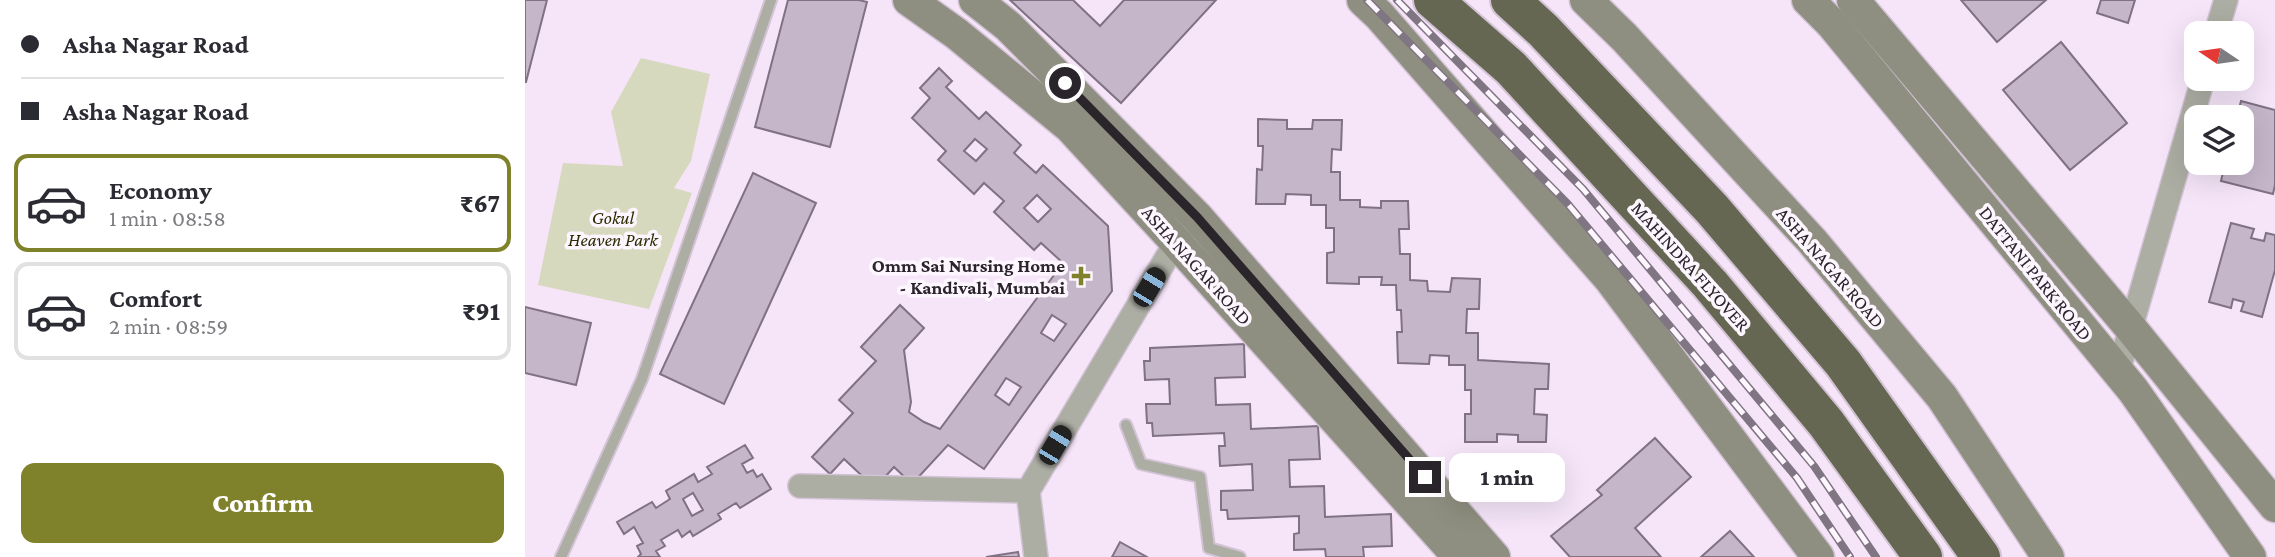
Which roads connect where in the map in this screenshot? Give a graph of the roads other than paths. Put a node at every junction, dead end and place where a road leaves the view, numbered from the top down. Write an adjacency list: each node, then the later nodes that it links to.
1 (771, 0): 24 (lane)
2 (909, 0): 16 (street, ASHA NAGAR ROAD)
3 (975, 0): 15 (street, ASHA NAGAR ROAD)
4 (1352, 0): 11 (street)
5 (1433, 0): 30 (highway, MAHINDRA FLYOVER)
6 (1510, 0): 31 (highway)
7 (1586, 0): 32 (street, ASHA NAGAR ROAD)
8 (1808, 0): 13 (street, DATTANI PARK ROAD)
9 (2226, 0): 12 (street)
10 (1855, 1): 13 (street); 17 (street, DATTANI PARK ROAD)
11 (1371, 8): 29 (street)
12 (2220, 21)
13 (1832, 24): 18 (street, DATTANI PARK ROAD)
14 (2199, 91): 17 (street)
15 (1197, 217): 16 (street); 28 (street, ASHA NAGAR ROAD)
16 (1176, 242): 21 (street); 27 (street, ASHA NAGAR ROAD)
17 (2129, 326): 18 (street); 22 (street, DATTANI PARK ROAD)
18 (2117, 372): 33 (street, DATTANI PARK ROAD)
19 (1126, 425): 23 (lane)
20 (800, 486): 21 (street)
21 (1028, 491): 25 (street)
22 (2275, 506)
23 (1210, 553): 26 (lane)
24 (561, 557)
25 (1036, 557)
26 (1240, 557)
27 (1459, 557)
28 (1495, 557)
29 (1818, 557)
30 (1923, 557)
31 (1981, 557)
32 (2048, 557)
33 (2250, 557)

